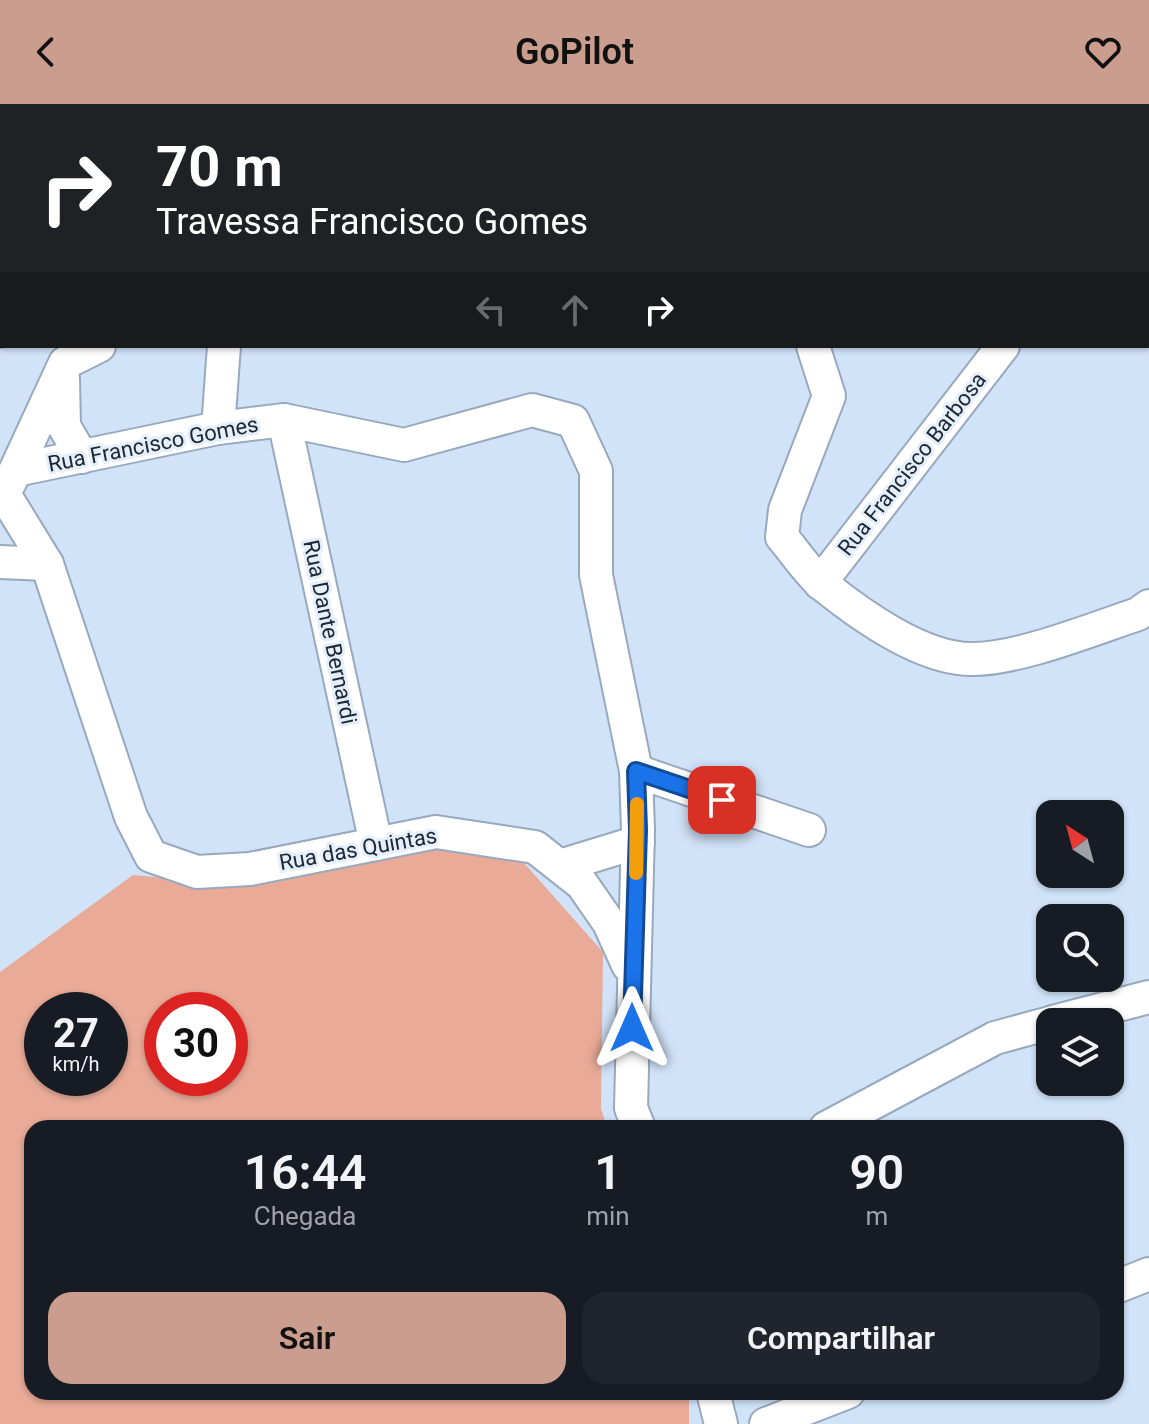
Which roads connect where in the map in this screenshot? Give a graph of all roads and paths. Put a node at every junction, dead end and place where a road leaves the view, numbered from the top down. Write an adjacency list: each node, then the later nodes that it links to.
1 (95, 348): 5 (street)
2 (224, 348): 7 (street)
3 (814, 348): 12 (street)
4 (1001, 348): 12 (street, Rua Francisco Barbosa)
5 (65, 363): 8 (street); 9 (street)
6 (284, 420): 7 (street, Rua Francisco Gomes); 14 (street, Rua Francisco Gomes); 17 (street, Rua Dante Bernardi)
7 (218, 428): 8 (street, Rua Francisco Gomes)
8 (82, 457): 9 (street, Rua Francisco Gomes)
9 (7, 489): 11 (street)
10 (0, 562): 11 (street)
11 (47, 564): 17 (street, Rua das Quintas)
12 (820, 583): 13 (street)
13 (1149, 606)
14 (636, 771): 15 (street); 16 (street, Rua Francisco Gomes)
15 (809, 830)
16 (638, 842): 18 (street); 19 (street, Rua Francisco Gomes)
17 (376, 844): 18 (street, Rua das Quintas)
18 (560, 866): 19 (street, Rua das Quintas)
19 (632, 975): 23 (street, Rua Francisco Gomes)
20 (1149, 997): 21 (street)
21 (1106, 1008)
22 (1036, 1026): 24 (street)
23 (636, 1120)
24 (841, 1120)
25 (1149, 1274): 26 (street)
26 (1124, 1284)
27 (715, 1400): 29 (street)
28 (828, 1400): 30 (street)
29 (721, 1424)
30 (766, 1424)

